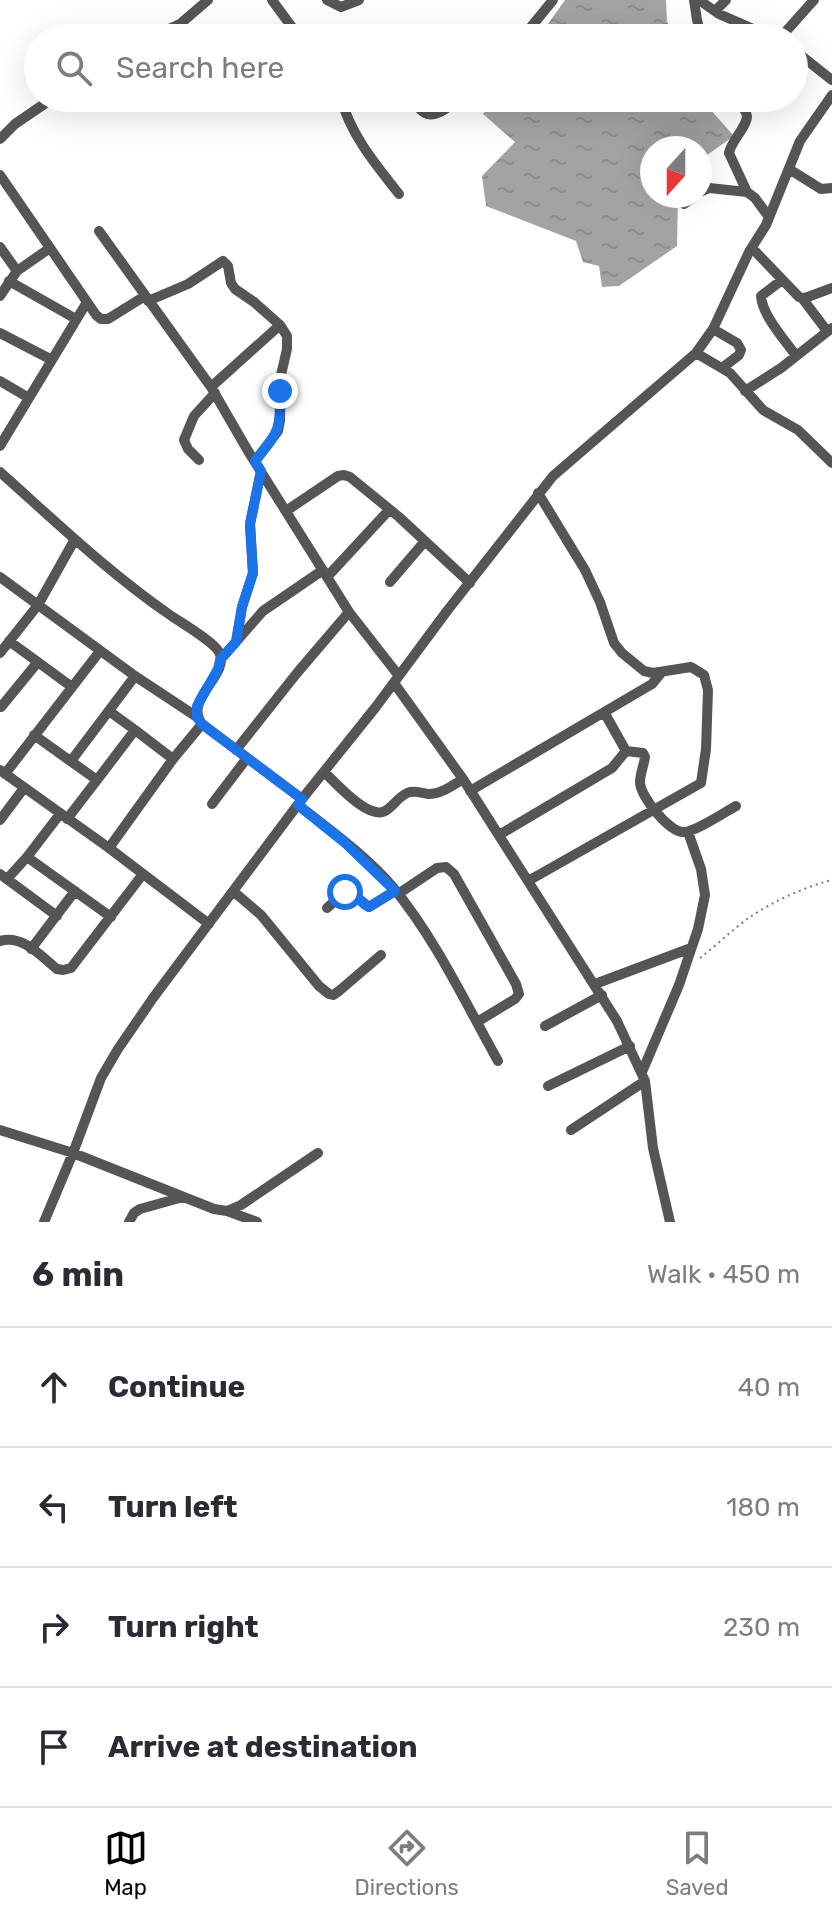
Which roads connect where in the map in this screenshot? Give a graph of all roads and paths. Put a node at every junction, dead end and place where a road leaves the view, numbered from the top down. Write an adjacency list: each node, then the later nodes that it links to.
1 (208, 0): 10 (street)
2 (272, 0): 11 (street)
3 (327, 0): 4 (street)
4 (359, 0)
5 (553, 0): 12 (street)
6 (697, 0): 9 (street); 13 (street)
7 (726, 0): 9 (street)
8 (814, 0): 15 (street)
9 (715, 11): 14 (street)
10 (180, 24)
11 (290, 24)
12 (533, 24)
13 (698, 24)
14 (745, 24)
15 (791, 24)
16 (808, 61): 17 (street)
17 (832, 80)
18 (832, 97): 23 (street)
19 (33, 112): 22 (street)
20 (345, 112): 28 (street)
21 (746, 112): 27 (street)
22 (0, 139)
23 (789, 169): 26 (street); 29 (street)
24 (0, 175): 32 (street)
25 (712, 188): 27 (street)
26 (832, 188)
27 (747, 192): 29 (street)
28 (399, 194)
29 (769, 217): 33 (street)
30 (99, 231): 39 (street)
31 (0, 247): 34 (street)
32 (50, 248): 34 (street); 41 (street)
33 (752, 248): 35 (street); 44 (street)
34 (17, 271): 36 (street)
35 (782, 280): 40 (street); 48 (street)
36 (9, 281): 38 (street); 42 (street)
37 (832, 288): 40 (street)
38 (0, 296)
39 (146, 298): 41 (street); 43 (street); 52 (street)
40 (802, 298): 45 (street)
41 (87, 302): 42 (street)
42 (76, 319): 49 (street)
43 (280, 325): 52 (street); 58 (street)
44 (713, 329): 47 (street); 50 (street)
45 (830, 330): 48 (street)
46 (0, 333): 49 (street)
47 (696, 353): 50 (street); 60 (street)
48 (796, 356): 53 (street)
49 (52, 360): 54 (street)
50 (722, 368): 53 (street)
51 (0, 381): 54 (street)
52 (213, 390): 56 (street); 58 (street)
53 (745, 391): 57 (street)
54 (29, 398): 55 (street)
55 (0, 446)
56 (199, 460)
57 (832, 463)
58 (258, 466): 62 (street); 72 (street)
59 (0, 472): 63 (street)
60 (538, 493): 68 (street); 77 (street)
61 (389, 510): 62 (street); 64 (street); 65 (street)
62 (286, 511): 65 (street)
63 (75, 539): 69 (street); 75 (street)
64 (425, 541): 67 (street); 68 (street)
65 (325, 574): 70 (street); 72 (street)
66 (0, 577): 69 (street)
67 (390, 582)
68 (470, 583): 79 (street)
69 (38, 605): 71 (street); 73 (street)
70 (349, 612): 79 (street); 87 (street)
71 (9, 641): 74 (street); 76 (street)
72 (236, 642): 75 (street)
73 (100, 651): 78 (street); 80 (street)
74 (0, 653)
75 (220, 660): 84 (street)
76 (37, 663): 80 (street); 81 (street)
77 (661, 673): 83 (street); 101 (street)
78 (135, 676): 82 (street); 84 (street)
79 (396, 680): 93 (street); 94 (street)
80 (72, 687): 86 (street)
81 (0, 707)
82 (109, 711): 85 (street); 91 (street)
83 (604, 712): 88 (street); 97 (street)
84 (199, 721): 87 (street); 90 (street)
85 (135, 730): 90 (street); 95 (street)
86 (34, 735): 91 (street); 92 (street)
87 (236, 750): 89 (street)
88 (626, 751): 101 (street); 105 (street)
89 (247, 758): 98 (street); 99 (street)
90 (173, 759): 106 (street)
91 (71, 761): 95 (street)
92 (2, 772): 96 (street)
93 (324, 772): 94 (street); 98 (street)
94 (463, 779): 97 (street)
95 (97, 780): 102 (street)
96 (24, 788): 102 (street); 103 (street)
97 (470, 791): 105 (street)
98 (300, 802): 113 (street); 114 (street)
99 (212, 804)
100 (736, 806): 104 (street)
101 (654, 810): 104 (street); 111 (street)
102 (64, 816): 106 (street); 107 (street)
103 (0, 820)
104 (688, 832): 120 (street)
105 (499, 835): 111 (street)
106 (109, 848): 108 (street)
107 (27, 857): 109 (street); 112 (street)
108 (143, 874): 117 (street); 118 (street)
109 (4, 876): 116 (street)
110 (832, 880): 123 (path)
111 (528, 881): 124 (street)
112 (75, 891): 116 (street); 117 (street)
113 (233, 891): 118 (street); 122 (street)
114 (397, 893): 115 (street); 126 (street); 126 (street)
115 (327, 908)
116 (57, 916): 121 (street)
117 (111, 917): 121 (street)
118 (209, 924): 134 (street)
119 (0, 941): 121 (street)
120 (691, 948): 123 (street); 124 (street)
121 (31, 949)
122 (381, 955)
123 (683, 972): 130 (street)
124 (595, 984): 125 (street)
125 (602, 995): 127 (street); 128 (street)
126 (477, 1022): 129 (street)
127 (545, 1026)
128 (630, 1046): 130 (street); 131 (street)
129 (498, 1061)
130 (643, 1076): 133 (street); 141 (street)
131 (548, 1086)
132 (0, 1130): 134 (street)
133 (571, 1130)
134 (73, 1153): 136 (street); 138 (street)
135 (318, 1153): 137 (street)
136 (183, 1197): 137 (street); 139 (street)
137 (227, 1211): 140 (street)
138 (44, 1222)
139 (129, 1222)
140 (257, 1222)
141 (670, 1222)

